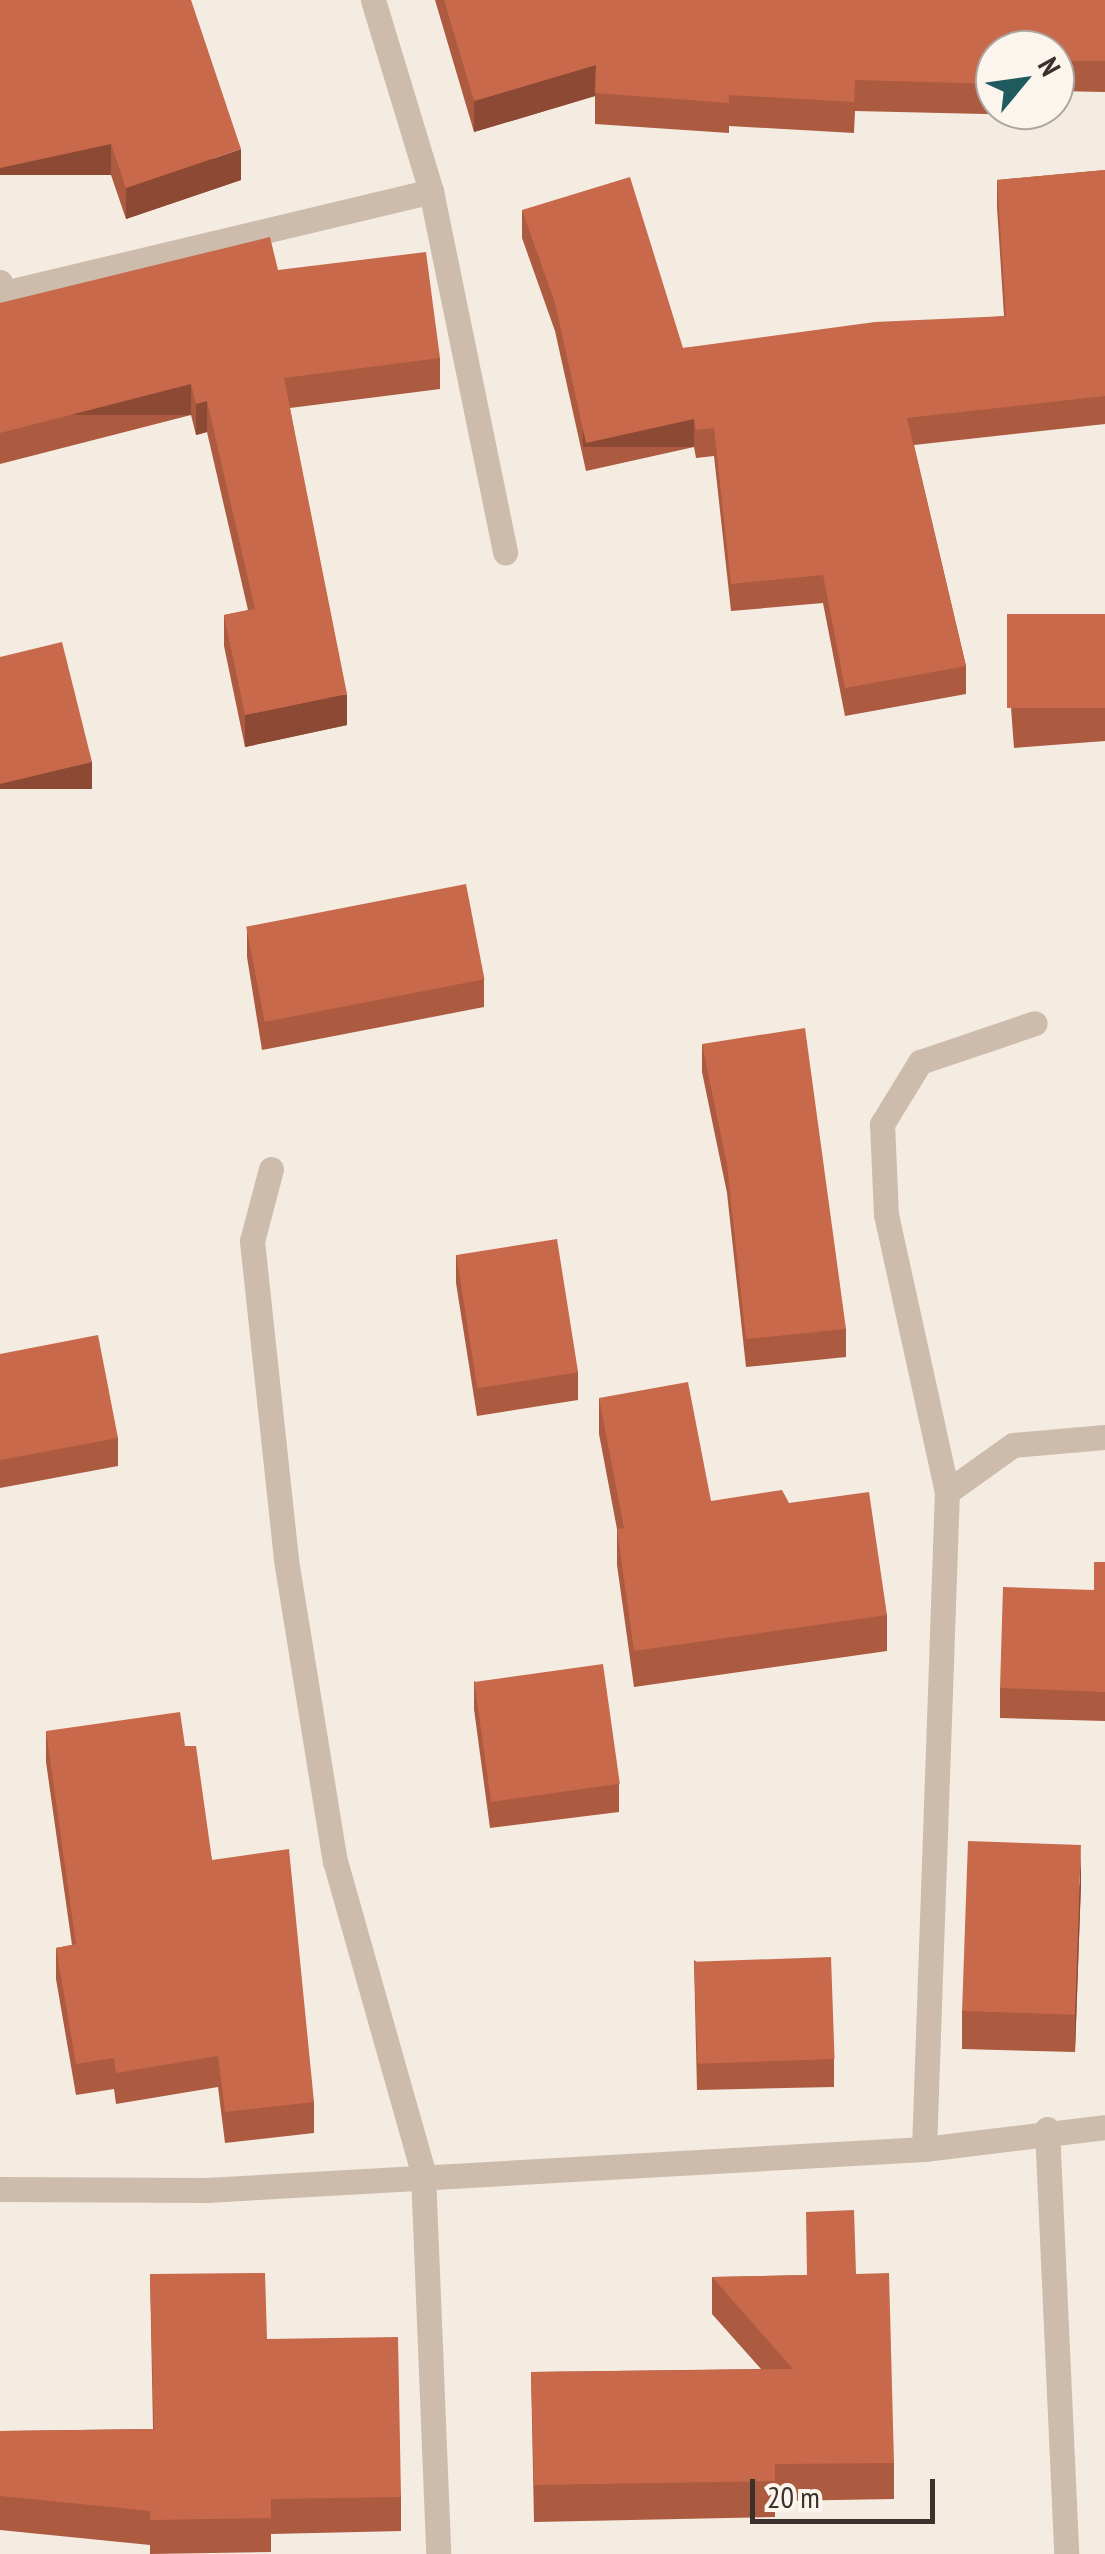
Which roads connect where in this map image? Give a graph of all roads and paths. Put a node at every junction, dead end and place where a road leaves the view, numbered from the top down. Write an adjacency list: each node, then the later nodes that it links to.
1 (373, 0): 2 (street)
2 (431, 192): 3 (street); 4 (street)
3 (0, 282)
4 (505, 552)
5 (1035, 1023): 8 (street)
6 (271, 1169): 12 (street)
7 (1105, 1437): 8 (street)
8 (947, 1492): 11 (street)
9 (1105, 2127): 10 (street)
10 (1047, 2128): 11 (street); 15 (street)
11 (924, 2149): 12 (street)
12 (423, 2173): 13 (street); 14 (street)
13 (0, 2188)
14 (438, 2554)
15 (1066, 2554)

